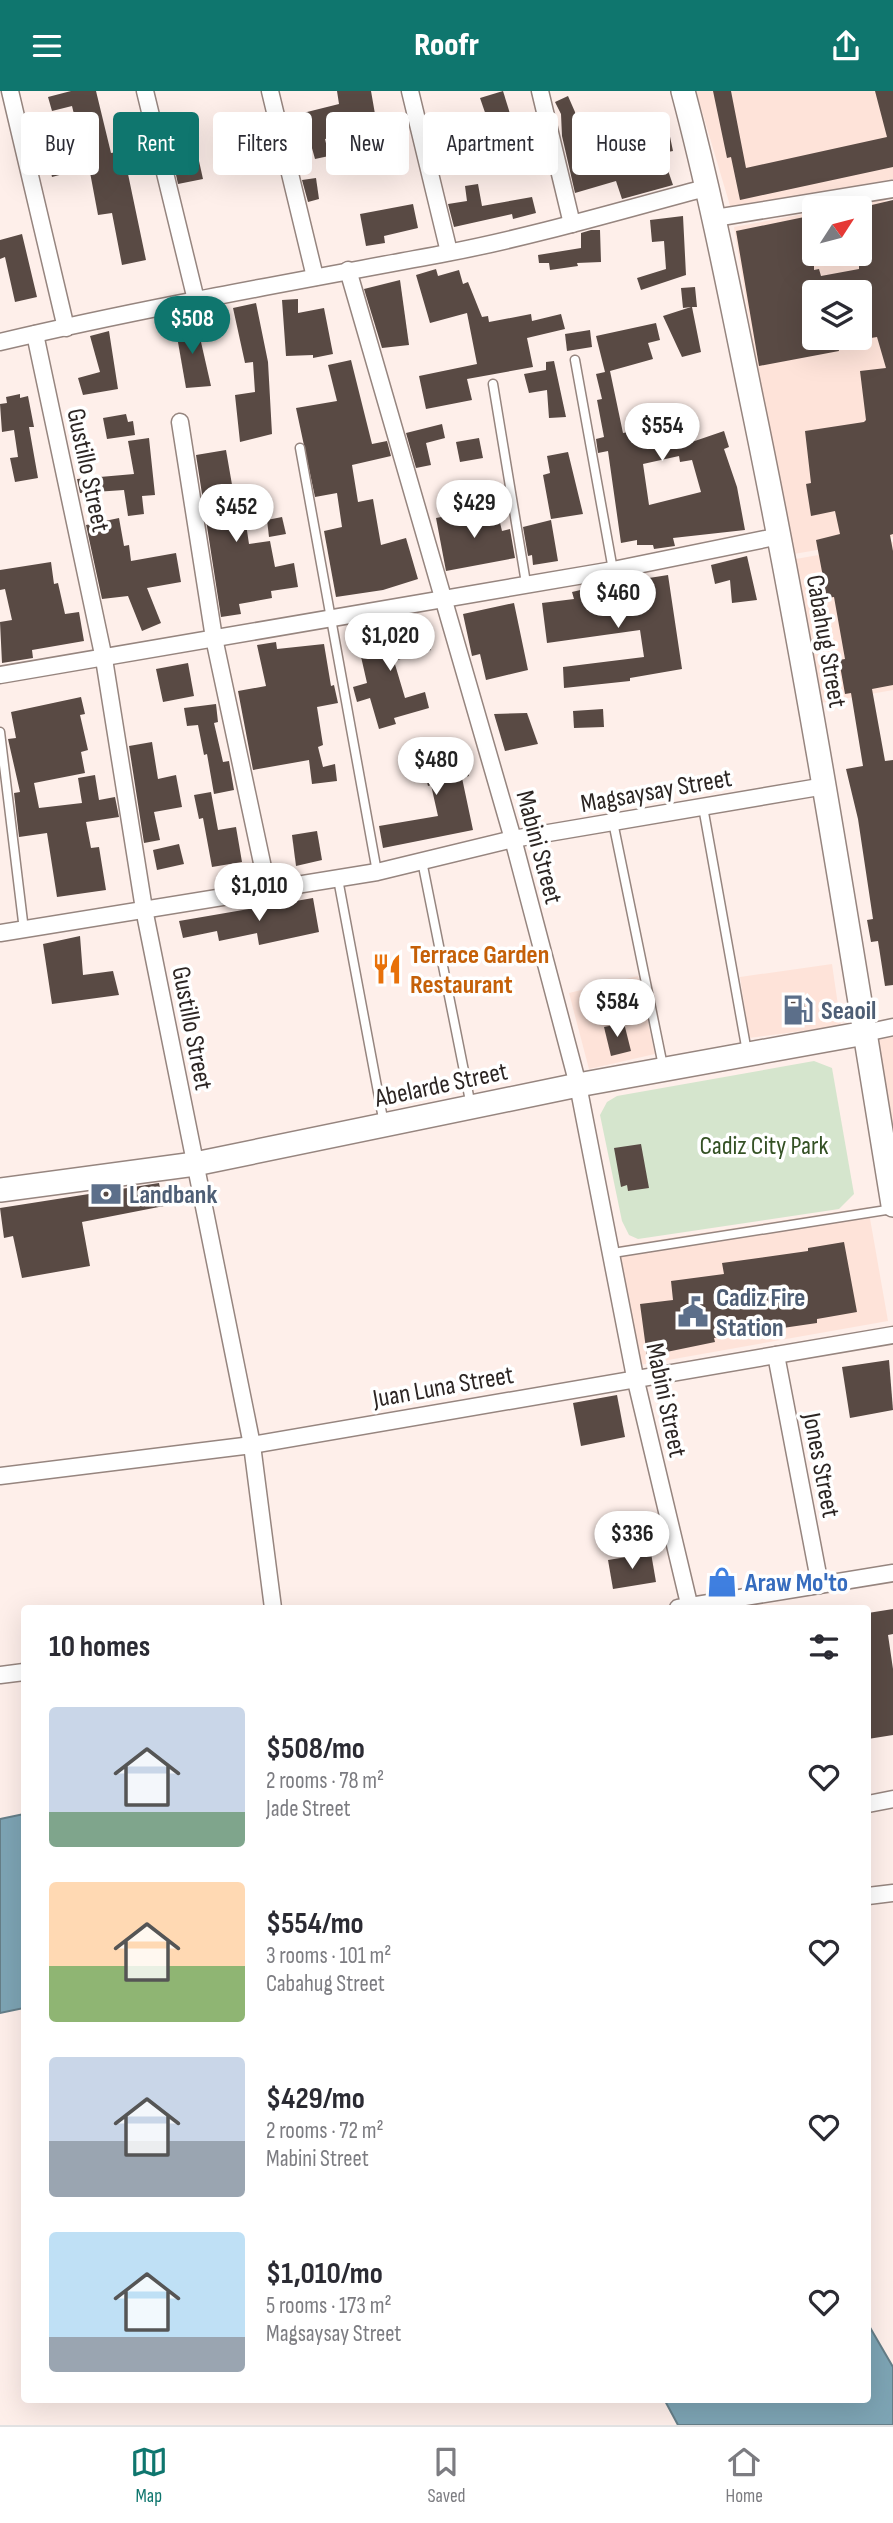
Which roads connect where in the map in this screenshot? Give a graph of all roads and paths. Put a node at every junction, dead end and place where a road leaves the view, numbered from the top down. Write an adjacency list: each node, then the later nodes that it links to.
1 (10, 91): 15 (street)
2 (145, 91): 14 (street)
3 (270, 91): 13 (street)
4 (410, 91): 11 (street)
5 (540, 91): 10 (street)
6 (683, 91): 7 (street, Cabahug Street)
7 (709, 187): 9 (street, Cabahug Street); 10 (street)
8 (893, 189): 9 (street)
9 (715, 218): 22 (street, Cabahug Street)
10 (572, 224): 11 (street)
11 (449, 252): 12 (street)
12 (348, 270): 13 (street); 25 (street, Mabini Street)
13 (315, 277): 14 (street)
14 (196, 300): 15 (street)
15 (66, 328): 16 (street)
16 (35, 334): 17 (street); 28 (street, Gustillo Street)
17 (0, 342)
18 (575, 360): 23 (lane)
19 (493, 384): 24 (lane)
20 (180, 422): 27 (street)
21 (300, 448): 26 (lane)
22 (780, 536): 23 (street); 31 (street, Cabahug Street)
23 (613, 571): 24 (street)
24 (526, 583): 25 (street)
25 (443, 599): 26 (street); 34 (street, Mabini Street)
26 (329, 619): 27 (street); 36 (lane)
27 (214, 638): 28 (street); 38 (street)
28 (104, 659): 29 (street); 39 (street, Gustillo Street)
29 (0, 675)
30 (0, 732): 40 (lane)
31 (825, 786): 32 (street, Magsaysay Street); 43 (street, Cabahug Street)
32 (703, 807): 33 (street, Magsaysay Street); 44 (lane)
33 (613, 822): 34 (street, Magsaysay Street); 45 (lane)
34 (513, 839): 35 (street, Magsaysay Street); 46 (street, Mabini Street)
35 (422, 861): 36 (street, Magsaysay Street); 47 (lane)
36 (377, 872): 37 (street, Magsaysay Street)
37 (338, 879): 38 (street, Magsaysay Street); 48 (lane)
38 (268, 891): 39 (street, Magsaysay Street)
39 (144, 909): 40 (street, Magsaysay Street); 49 (street, Gustillo Street)
40 (24, 930): 41 (street, Magsaysay Street)
41 (0, 933)
42 (893, 1027): 43 (street, Abelarde Street)
43 (865, 1033): 44 (street, Abelarde Street); 51 (street, Cabahug Street)
44 (747, 1054): 45 (street, Abelarde Street)
45 (664, 1069): 46 (street, Abelarde Street)
46 (578, 1084): 47 (street, Abelarde Street); 52 (street, Mabini Street)
47 (471, 1107): 48 (street, Abelarde Street)
48 (384, 1125): 49 (street, Abelarde Street)
49 (195, 1164): 50 (street, Abelarde Street); 56 (street, Gustillo Street)
50 (0, 1190)
51 (893, 1207): 52 (lane)
52 (613, 1253): 55 (street, Mabini Street)
53 (893, 1335): 54 (street, Juan Luna Street)
54 (776, 1355): 55 (street, Juan Luna Street); 59 (street, Jones Street)
55 (635, 1377): 56 (street, Juan Luna Street); 61 (street, Mabini Street)
56 (252, 1445): 57 (street, Juan Luna Street); 60 (street, Gustillo Street)
57 (0, 1476)
58 (893, 1573): 59 (street)
59 (820, 1585): 62 (street)
60 (273, 1605)
61 (685, 1605)
62 (703, 1605)
63 (21, 1672): 64 (street)
64 (0, 1675)
65 (893, 1799): 66 (street)
66 (871, 1803)
67 (893, 1893): 68 (street)
68 (871, 1896)

